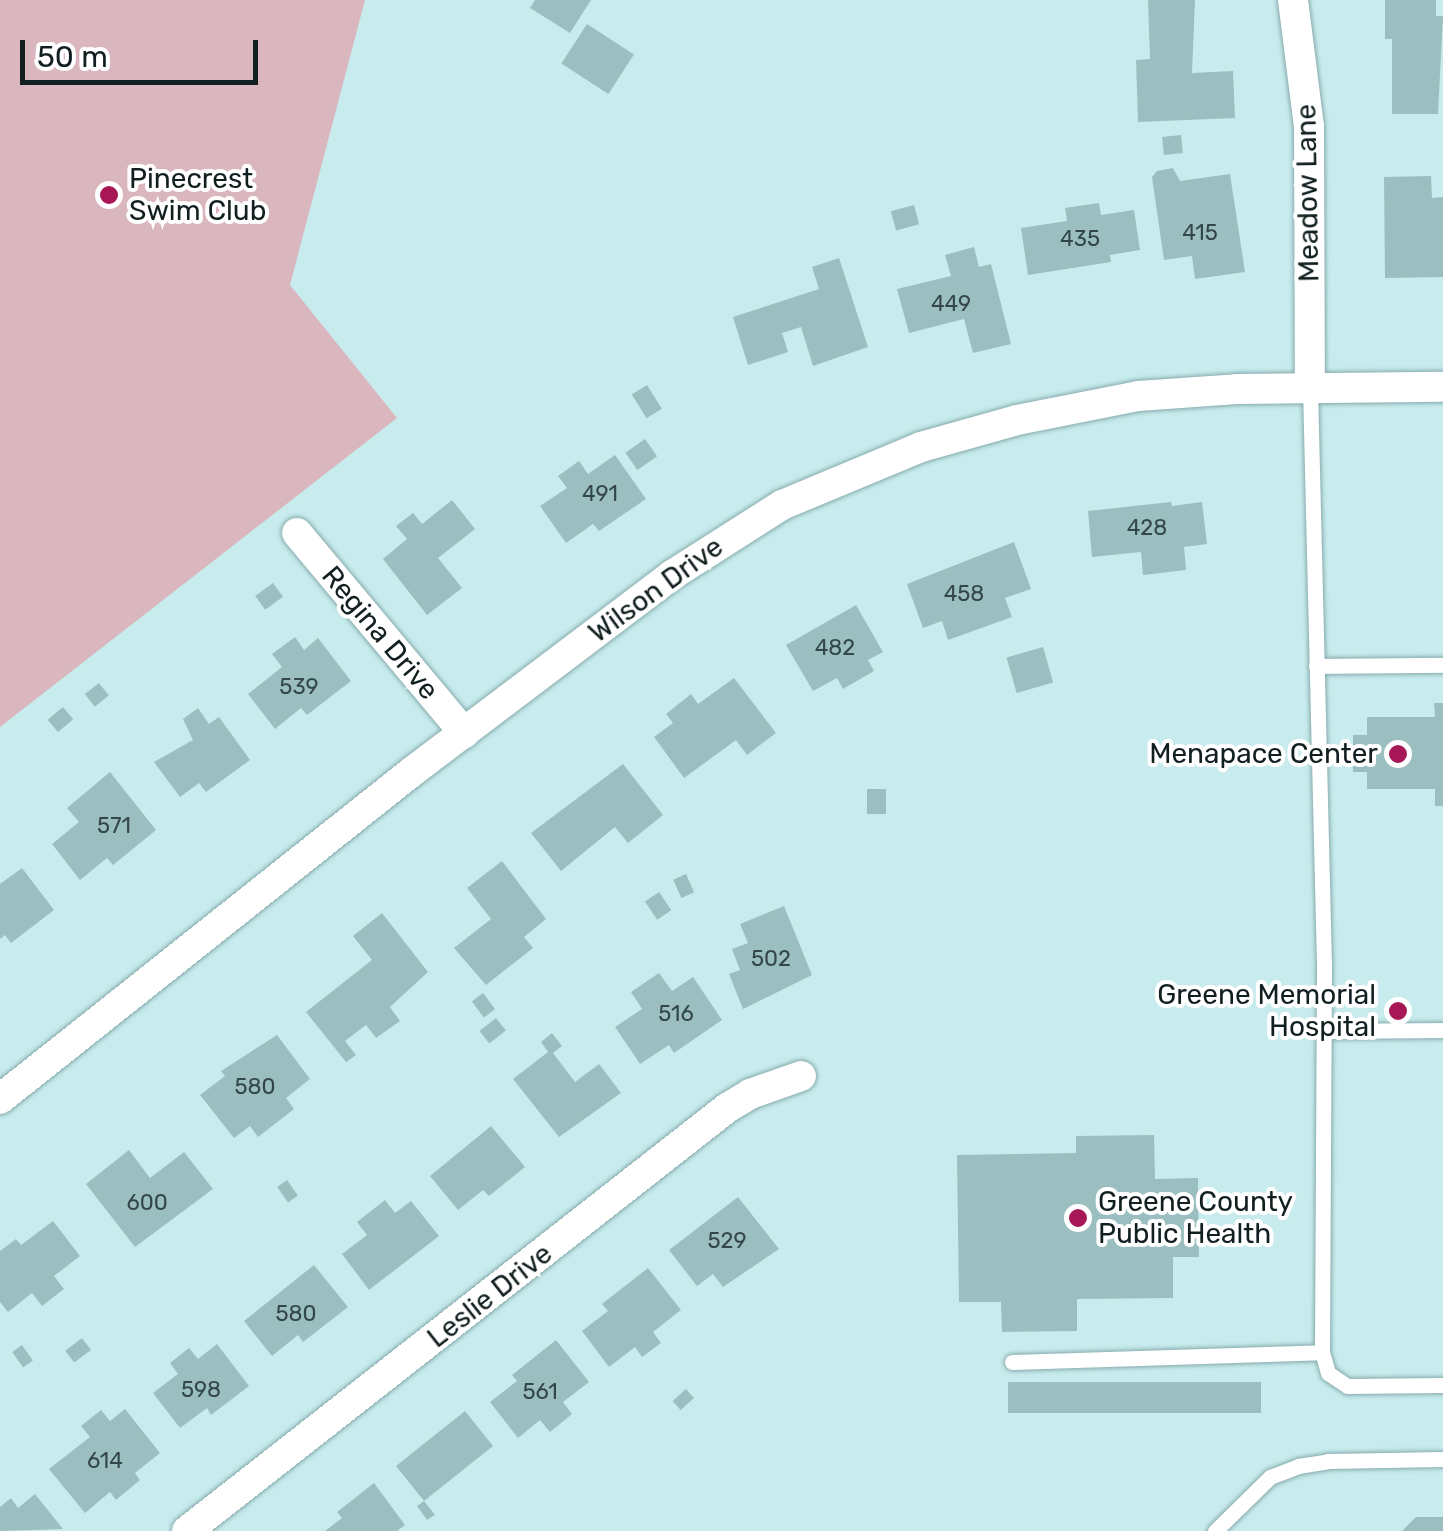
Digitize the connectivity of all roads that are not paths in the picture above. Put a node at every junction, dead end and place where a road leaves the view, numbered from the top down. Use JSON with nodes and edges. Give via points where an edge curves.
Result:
{"nodes":[{"id":1,"x":1294,"y":0,"type":"edge"},
{"id":2,"x":1443,"y":387,"type":"edge"},
{"id":3,"x":1310,"y":388,"type":"junction"},
{"id":4,"x":297,"y":533,"type":"dead end"},
{"id":5,"x":1443,"y":665,"type":"edge"},
{"id":6,"x":1316,"y":666,"type":"junction"},
{"id":7,"x":464,"y":733,"type":"junction"},
{"id":8,"x":1443,"y":1030,"type":"edge"},
{"id":9,"x":1324,"y":1031,"type":"junction"},
{"id":10,"x":801,"y":1076,"type":"dead end"},
{"id":11,"x":0,"y":1099,"type":"edge"},
{"id":12,"x":1322,"y":1352,"type":"junction"},
{"id":13,"x":1012,"y":1362,"type":"dead end"},
{"id":14,"x":1443,"y":1386,"type":"edge"},
{"id":15,"x":1443,"y":1460,"type":"edge"},
{"id":16,"x":199,"y":1528,"type":"edge"},
{"id":17,"x":1215,"y":1531,"type":"edge"}],
"edges":[{"from":1,"to":3,"type":"street","name":"Meadow Lane","via":[[1309,126]]},
{"from":2,"to":3,"type":"street","name":"Wilson Drive"},
{"from":3,"to":6,"type":"lane"},
{"from":3,"to":7,"type":"street","name":"Wilson Drive","via":[[1138,396],[1016,420],[874,464],[782,505],[686,566]]},
{"from":4,"to":7,"type":"street","name":"Regina Drive"},
{"from":5,"to":6,"type":"lane"},
{"from":6,"to":9,"type":"lane"},
{"from":7,"to":11,"type":"street","name":"Wilson Drive"},
{"from":8,"to":9,"type":"lane"},
{"from":9,"to":12,"type":"lane"},
{"from":10,"to":16,"type":"street","name":"Leslie Drive","via":[[727,1108]]},
{"from":12,"to":13,"type":"lane"},
{"from":12,"to":14,"type":"lane","via":[[1328,1373],[1347,1386]]},
{"from":15,"to":17,"type":"lane","via":[[1298,1466],[1270,1477]]}]}
